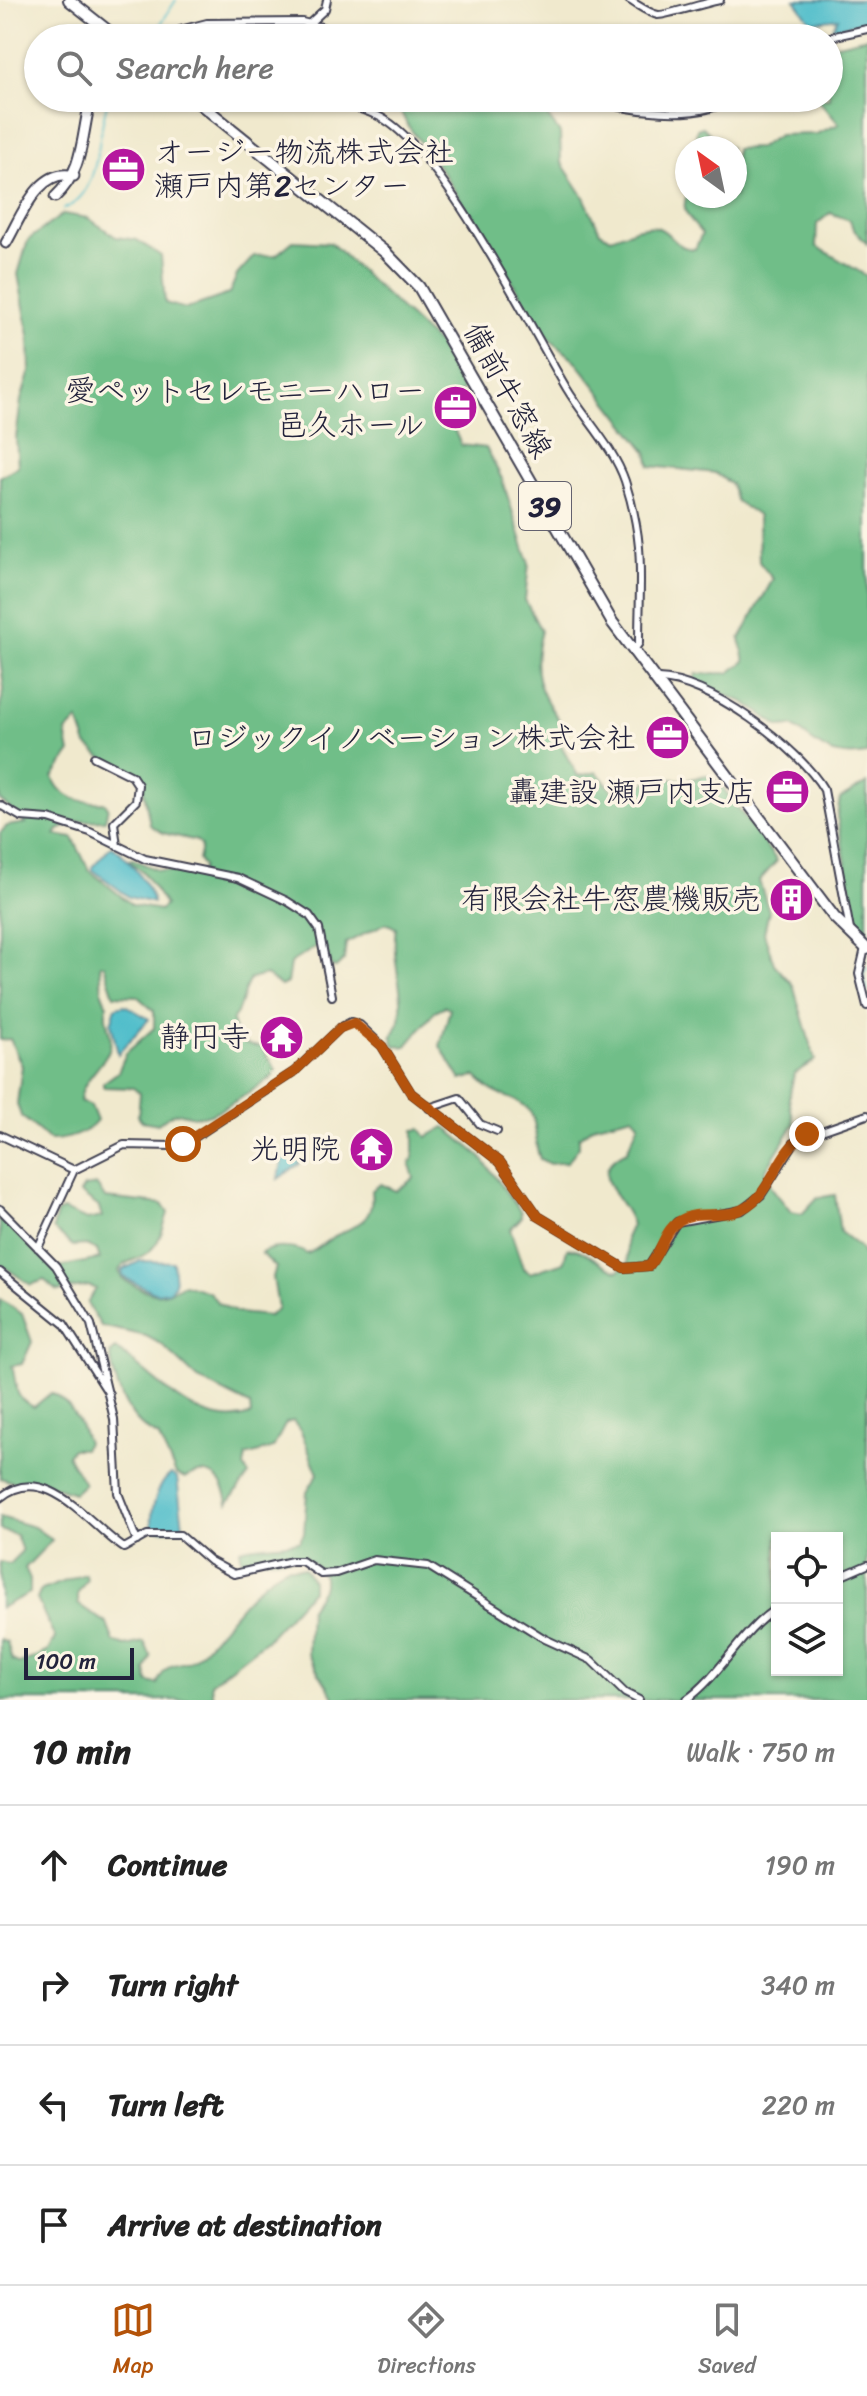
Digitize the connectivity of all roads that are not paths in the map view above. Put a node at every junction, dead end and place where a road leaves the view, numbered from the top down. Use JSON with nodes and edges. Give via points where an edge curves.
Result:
{"nodes":[{"id":1,"x":69,"y":0,"type":"edge"},
{"id":2,"x":327,"y":0,"type":"edge"},
{"id":3,"x":629,"y":0,"type":"edge"},
{"id":4,"x":720,"y":0,"type":"edge"},
{"id":5,"x":311,"y":22,"type":"junction"},
{"id":6,"x":99,"y":24,"type":"edge"},
{"id":7,"x":203,"y":24,"type":"edge"},
{"id":8,"x":316,"y":24,"type":"edge"},
{"id":9,"x":867,"y":29,"type":"edge"},
{"id":10,"x":843,"y":34,"type":"edge"},
{"id":11,"x":89,"y":112,"type":"edge"},
{"id":12,"x":211,"y":112,"type":"edge"},
{"id":13,"x":366,"y":112,"type":"edge"},
{"id":14,"x":74,"y":176,"type":"junction"},
{"id":15,"x":55,"y":197,"type":"dead end"},
{"id":16,"x":6,"y":243,"type":"dead end"},
{"id":17,"x":634,"y":651,"type":"junction"},
{"id":18,"x":656,"y":679,"type":"junction"},
{"id":19,"x":94,"y":757,"type":"dead end"},
{"id":20,"x":0,"y":805,"type":"edge"},
{"id":21,"x":117,"y":846,"type":"junction"},
{"id":22,"x":852,"y":938,"type":"junction"},
{"id":23,"x":866,"y":949,"type":"edge"},
{"id":24,"x":332,"y":996,"type":"dead end"},
{"id":25,"x":867,"y":1006,"type":"edge"},
{"id":26,"x":429,"y":1108,"type":"junction"},
{"id":27,"x":867,"y":1115,"type":"edge"},
{"id":28,"x":497,"y":1131,"type":"dead end"},
{"id":29,"x":0,"y":1135,"type":"edge"},
{"id":30,"x":74,"y":1170,"type":"junction"},
{"id":31,"x":0,"y":1209,"type":"edge"},
{"id":32,"x":38,"y":1248,"type":"junction"},
{"id":33,"x":0,"y":1272,"type":"edge"},
{"id":34,"x":109,"y":1394,"type":"junction"},
{"id":35,"x":0,"y":1498,"type":"edge"},
{"id":36,"x":137,"y":1541,"type":"junction"},
{"id":37,"x":867,"y":1565,"type":"edge"},
{"id":38,"x":843,"y":1575,"type":"edge"},
{"id":39,"x":771,"y":1612,"type":"edge"},
{"id":40,"x":639,"y":1700,"type":"edge"},
{"id":41,"x":686,"y":1700,"type":"edge"}],
"edges":[{"from":1,"to":6,"type":"main road"},
{"from":2,"to":5,"type":"street"},
{"from":3,"to":4,"type":"street","via":[[666,15]]},
{"from":5,"to":7,"type":"street"},
{"from":5,"to":8,"type":"street"},
{"from":9,"to":10,"type":"street"},
{"from":11,"to":14,"type":"street"},
{"from":12,"to":17,"type":"main road","name":"備前牛窓線","number":"39","via":[[386,253],[419,287],[593,591]]},
{"from":13,"to":17,"type":"street","via":[[400,131],[426,161],[624,477],[643,564],[639,643]]},
{"from":14,"to":15,"type":"street"},
{"from":14,"to":16,"type":"street","via":[[55,177],[38,188]]},
{"from":17,"to":18,"type":"main road","name":"備前牛窓線","number":"39"},
{"from":18,"to":22,"type":"main road","name":"備前牛窓線","number":"39"},
{"from":18,"to":22,"type":"street","via":[[679,683],[745,712],[816,776],[824,790]]},
{"from":19,"to":21,"type":"street","via":[[132,776],[138,785],[136,801],[114,823]]},
{"from":20,"to":21,"type":"street","via":[[21,817],[70,825]]},
{"from":21,"to":24,"type":"street","via":[[145,859],[238,878],[309,915],[323,941]]},
{"from":22,"to":23,"type":"main road","name":"備前牛窓線","number":"39"},
{"from":23,"to":25,"type":"street","via":[[859,974]]},
{"from":26,"to":27,"type":"street","via":[[500,1162],[547,1224],[632,1270],[649,1266],[677,1222],[728,1215],[751,1203],[796,1140]]},
{"from":26,"to":28,"type":"street","via":[[456,1097],[480,1124]]},
{"from":26,"to":30,"type":"street","via":[[402,1083],[377,1040],[351,1022],[294,1072],[192,1139],[173,1146],[124,1145]]},
{"from":29,"to":30,"type":"street"},
{"from":30,"to":32,"type":"street"},
{"from":31,"to":32,"type":"street"},
{"from":32,"to":34,"type":"street","via":[[61,1272],[91,1324]]},
{"from":33,"to":34,"type":"street","via":[[64,1324]]},
{"from":34,"to":36,"type":"street","via":[[118,1493]]},
{"from":35,"to":36,"type":"street","via":[[22,1488],[55,1493],[72,1501],[124,1548]]},
{"from":36,"to":40,"type":"street","via":[[155,1533],[180,1535],[234,1574],[292,1561],[302,1561],[321,1574],[374,1560],[428,1566],[545,1639],[591,1660]]},
{"from":37,"to":38,"type":"street"},
{"from":39,"to":41,"type":"street"}]}
